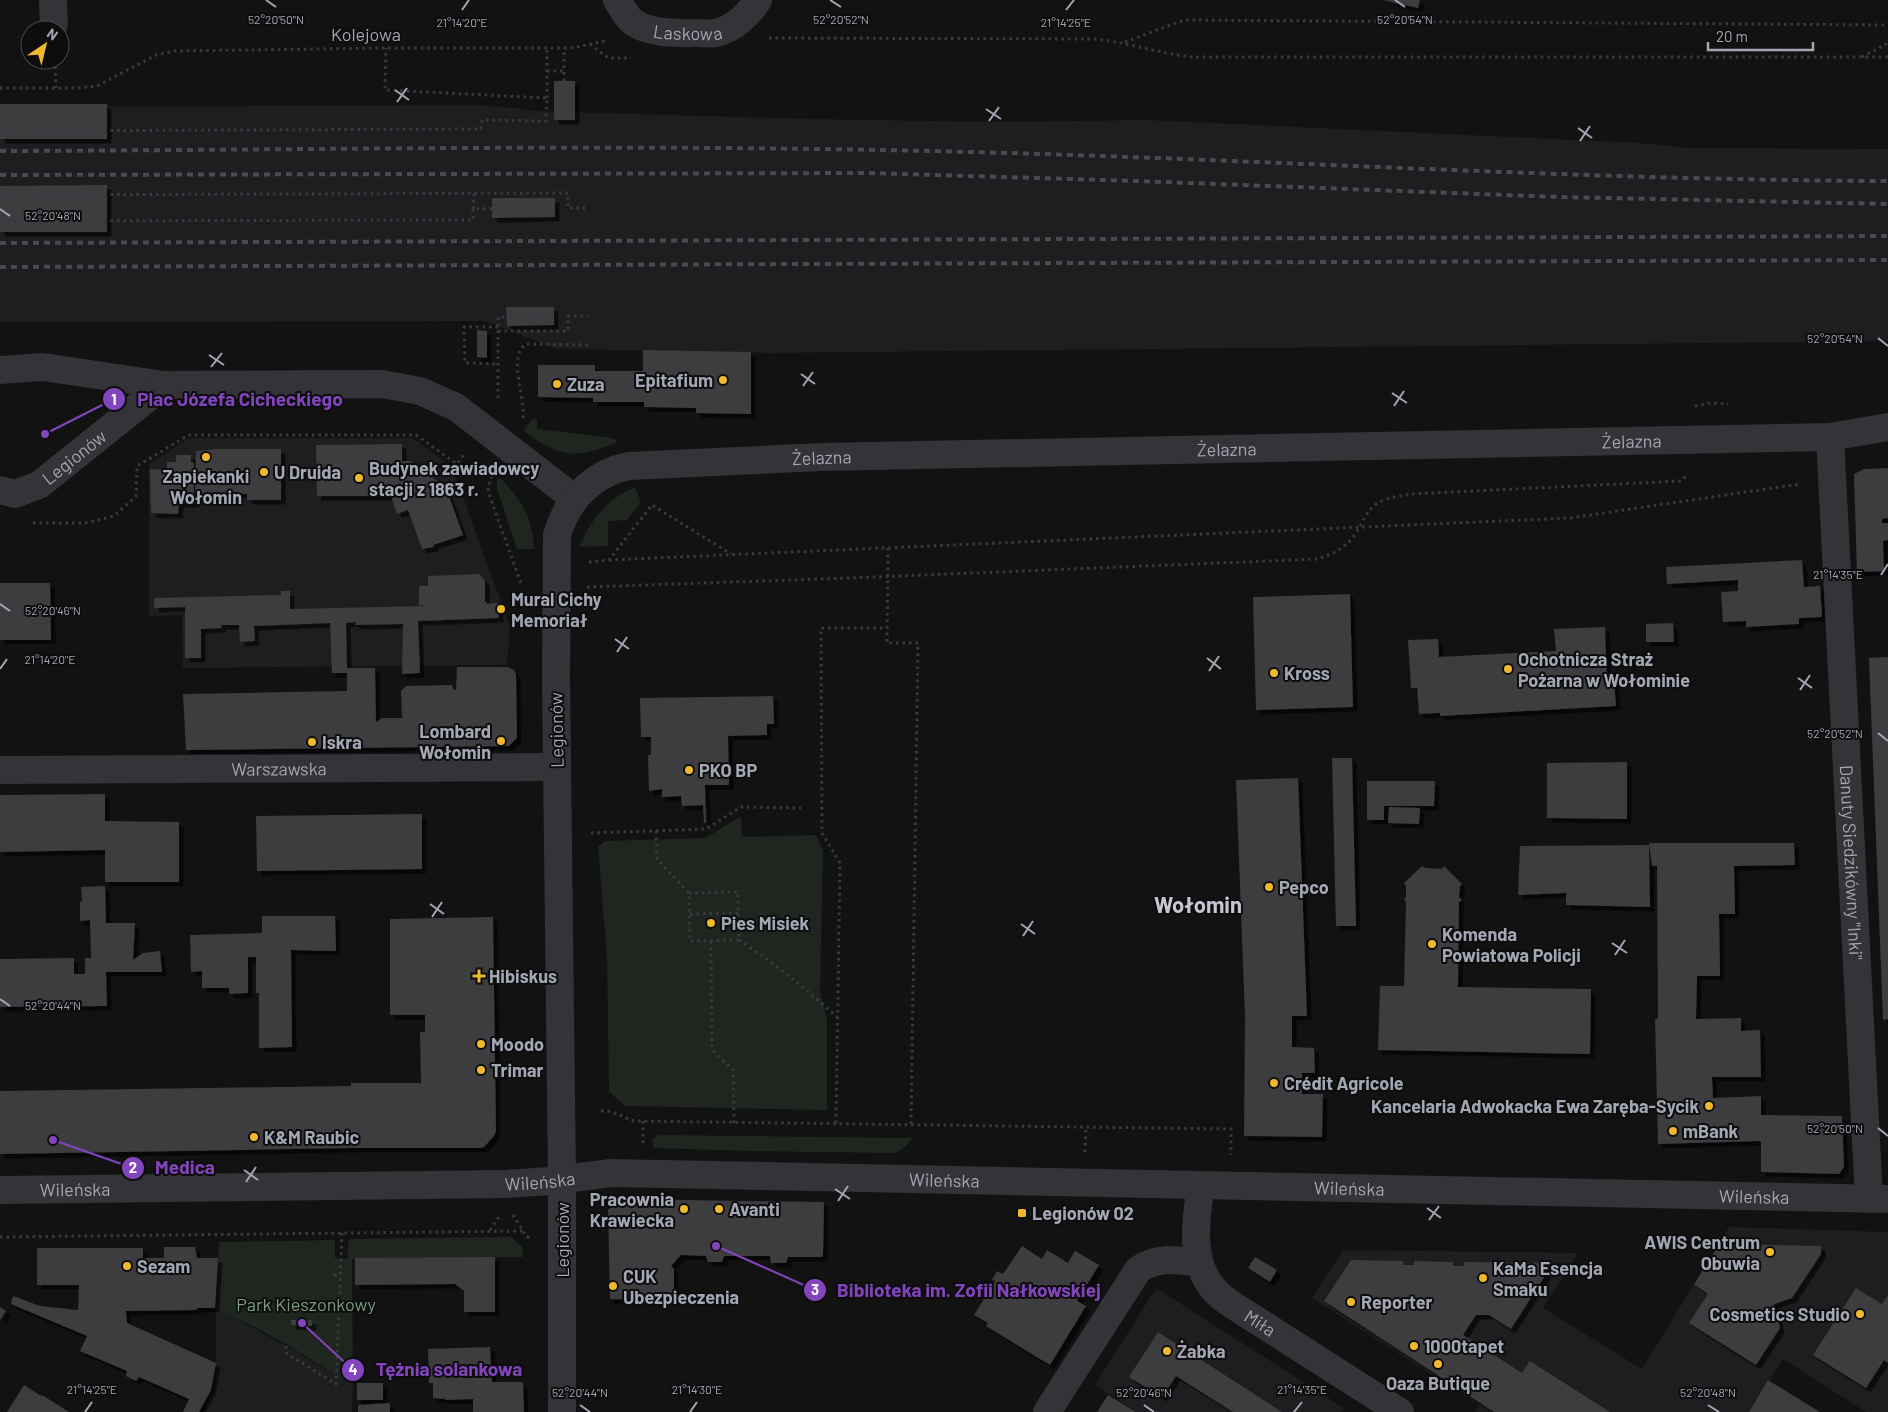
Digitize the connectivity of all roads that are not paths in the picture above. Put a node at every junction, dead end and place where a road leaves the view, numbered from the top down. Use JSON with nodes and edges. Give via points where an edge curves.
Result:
{"nodes":[{"id":1,"x":617,"y":0,"type":"edge"},
{"id":2,"x":758,"y":0,"type":"edge"},
{"id":3,"x":0,"y":370,"type":"edge"},
{"id":4,"x":164,"y":384,"type":"junction"},
{"id":5,"x":1888,"y":427,"type":"edge"},
{"id":6,"x":1830,"y":437,"type":"junction"},
{"id":7,"x":0,"y":490,"type":"edge"},
{"id":8,"x":575,"y":499,"type":"junction"},
{"id":9,"x":557,"y":767,"type":"junction"},
{"id":10,"x":0,"y":770,"type":"edge"},
{"id":11,"x":562,"y":1179,"type":"junction"},
{"id":12,"x":1201,"y":1186,"type":"junction"},
{"id":13,"x":0,"y":1190,"type":"edge"},
{"id":14,"x":1878,"y":1199,"type":"edge"},
{"id":15,"x":1199,"y":1263,"type":"junction"},
{"id":16,"x":562,"y":1412,"type":"edge"},
{"id":17,"x":1047,"y":1412,"type":"edge"},
{"id":18,"x":1400,"y":1412,"type":"edge"}],
"edges":[{"from":1,"to":2,"type":"street","name":"Laskowa","via":[[634,23],[651,30],[706,33],[716,33],[736,24]]},
{"from":3,"to":4,"type":"street","via":[[43,367]]},
{"from":4,"to":7,"type":"street","name":"Legionów","via":[[39,484],[15,494]]},
{"from":4,"to":8,"type":"street","via":[[382,384],[420,391],[456,407]]},
{"from":5,"to":6,"type":"street","name":"Żelazna"},
{"from":6,"to":8,"type":"street","name":"Żelazna","via":[[1204,448],[695,462],[615,469],[601,475]]},
{"from":6,"to":14,"type":"street","name":"Danuty Siedzikówny \"Inki\""},
{"from":8,"to":9,"type":"street","name":"Legionów","via":[[560,523],[557,535]]},
{"from":9,"to":10,"type":"street","name":"Warszawska"},
{"from":9,"to":11,"type":"street","name":"Legionów"},
{"from":11,"to":12,"type":"street","name":"Wileńska","via":[[611,1173]]},
{"from":11,"to":13,"type":"street","name":"Wileńska","via":[[506,1184]]},
{"from":11,"to":16,"type":"street","name":"Legionów"},
{"from":12,"to":14,"type":"street","name":"Wileńska"},
{"from":12,"to":15,"type":"street","name":"Miła","via":[[1196,1230]]},
{"from":15,"to":17,"type":"street","via":[[1161,1259],[1138,1270]]},
{"from":15,"to":18,"type":"street","name":"Miła","via":[[1208,1282],[1227,1301]]}]}
